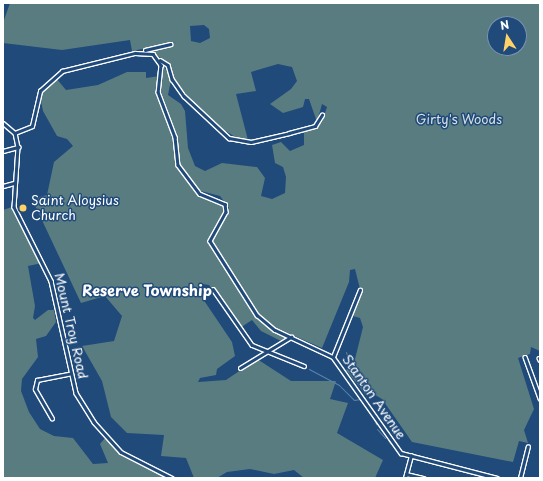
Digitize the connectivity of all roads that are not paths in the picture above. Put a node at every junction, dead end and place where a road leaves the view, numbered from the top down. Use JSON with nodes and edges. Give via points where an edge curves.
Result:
{"nodes":[{"id":1,"x":170,"y":44,"type":"dead end"},
{"id":2,"x":142,"y":51,"type":"junction"},
{"id":3,"x":159,"y":59,"type":"junction"},
{"id":4,"x":322,"y":115,"type":"dead end"},
{"id":5,"x":3,"y":122,"type":"edge"},
{"id":6,"x":15,"y":133,"type":"junction"},
{"id":7,"x":18,"y":147,"type":"junction"},
{"id":8,"x":3,"y":151,"type":"edge"},
{"id":9,"x":14,"y":183,"type":"junction"},
{"id":10,"x":3,"y":186,"type":"edge"},
{"id":11,"x":213,"y":289,"type":"dead end"},
{"id":12,"x":360,"y":290,"type":"dead end"},
{"id":13,"x":291,"y":337,"type":"junction"},
{"id":14,"x":266,"y":349,"type":"junction"},
{"id":15,"x":333,"y":357,"type":"junction"},
{"id":16,"x":525,"y":357,"type":"dead end"},
{"id":17,"x":304,"y":366,"type":"dead end"},
{"id":18,"x":240,"y":368,"type":"dead end"},
{"id":19,"x":69,"y":374,"type":"junction"},
{"id":20,"x":540,"y":398,"type":"edge"},
{"id":21,"x":52,"y":419,"type":"dead end"},
{"id":22,"x":528,"y":447,"type":"dead end"},
{"id":23,"x":411,"y":456,"type":"junction"},
{"id":24,"x":406,"y":474,"type":"junction"},
{"id":25,"x":172,"y":478,"type":"edge"},
{"id":26,"x":405,"y":478,"type":"edge"},
{"id":27,"x":424,"y":478,"type":"edge"},
{"id":28,"x":497,"y":478,"type":"edge"},
{"id":29,"x":520,"y":478,"type":"edge"}],
"edges":[{"from":1,"to":2,"type":"street"},
{"from":2,"to":3,"type":"street"},
{"from":2,"to":6,"type":"street","via":[[62,72],[40,91],[32,126]]},
{"from":3,"to":4,"type":"street","via":[[168,65],[172,79],[184,96],[229,138],[251,142],[289,133],[315,126]]},
{"from":3,"to":13,"type":"street","name":"Stanton Avenue","via":[[158,92],[174,132],[178,164],[200,194],[222,200],[226,206],[210,240],[257,315],[275,330]]},
{"from":5,"to":6,"type":"street"},
{"from":6,"to":7,"type":"street","name":"Mount Troy Road"},
{"from":7,"to":8,"type":"street"},
{"from":7,"to":9,"type":"street","name":"Mount Troy Road"},
{"from":9,"to":10,"type":"street"},
{"from":9,"to":19,"type":"street","name":"Mount Troy Road","via":[[14,207],[44,261],[54,290]]},
{"from":11,"to":14,"type":"street","via":[[252,345]]},
{"from":12,"to":15,"type":"street"},
{"from":13,"to":14,"type":"street"},
{"from":13,"to":15,"type":"street","name":"Stanton Avenue"},
{"from":14,"to":17,"type":"street"},
{"from":14,"to":18,"type":"street"},
{"from":15,"to":23,"type":"street","name":"Stanton Avenue","via":[[400,451]]},
{"from":16,"to":20,"type":"street"},
{"from":19,"to":21,"type":"street","via":[[37,380],[35,389]]},
{"from":19,"to":25,"type":"street","name":"Mount Troy Road","via":[[86,412],[121,452]]},
{"from":22,"to":29,"type":"street"},
{"from":23,"to":24,"type":"street"},
{"from":23,"to":28,"type":"street","name":"Stanton Avenue"},
{"from":24,"to":26,"type":"street"},
{"from":24,"to":27,"type":"street"}]}
